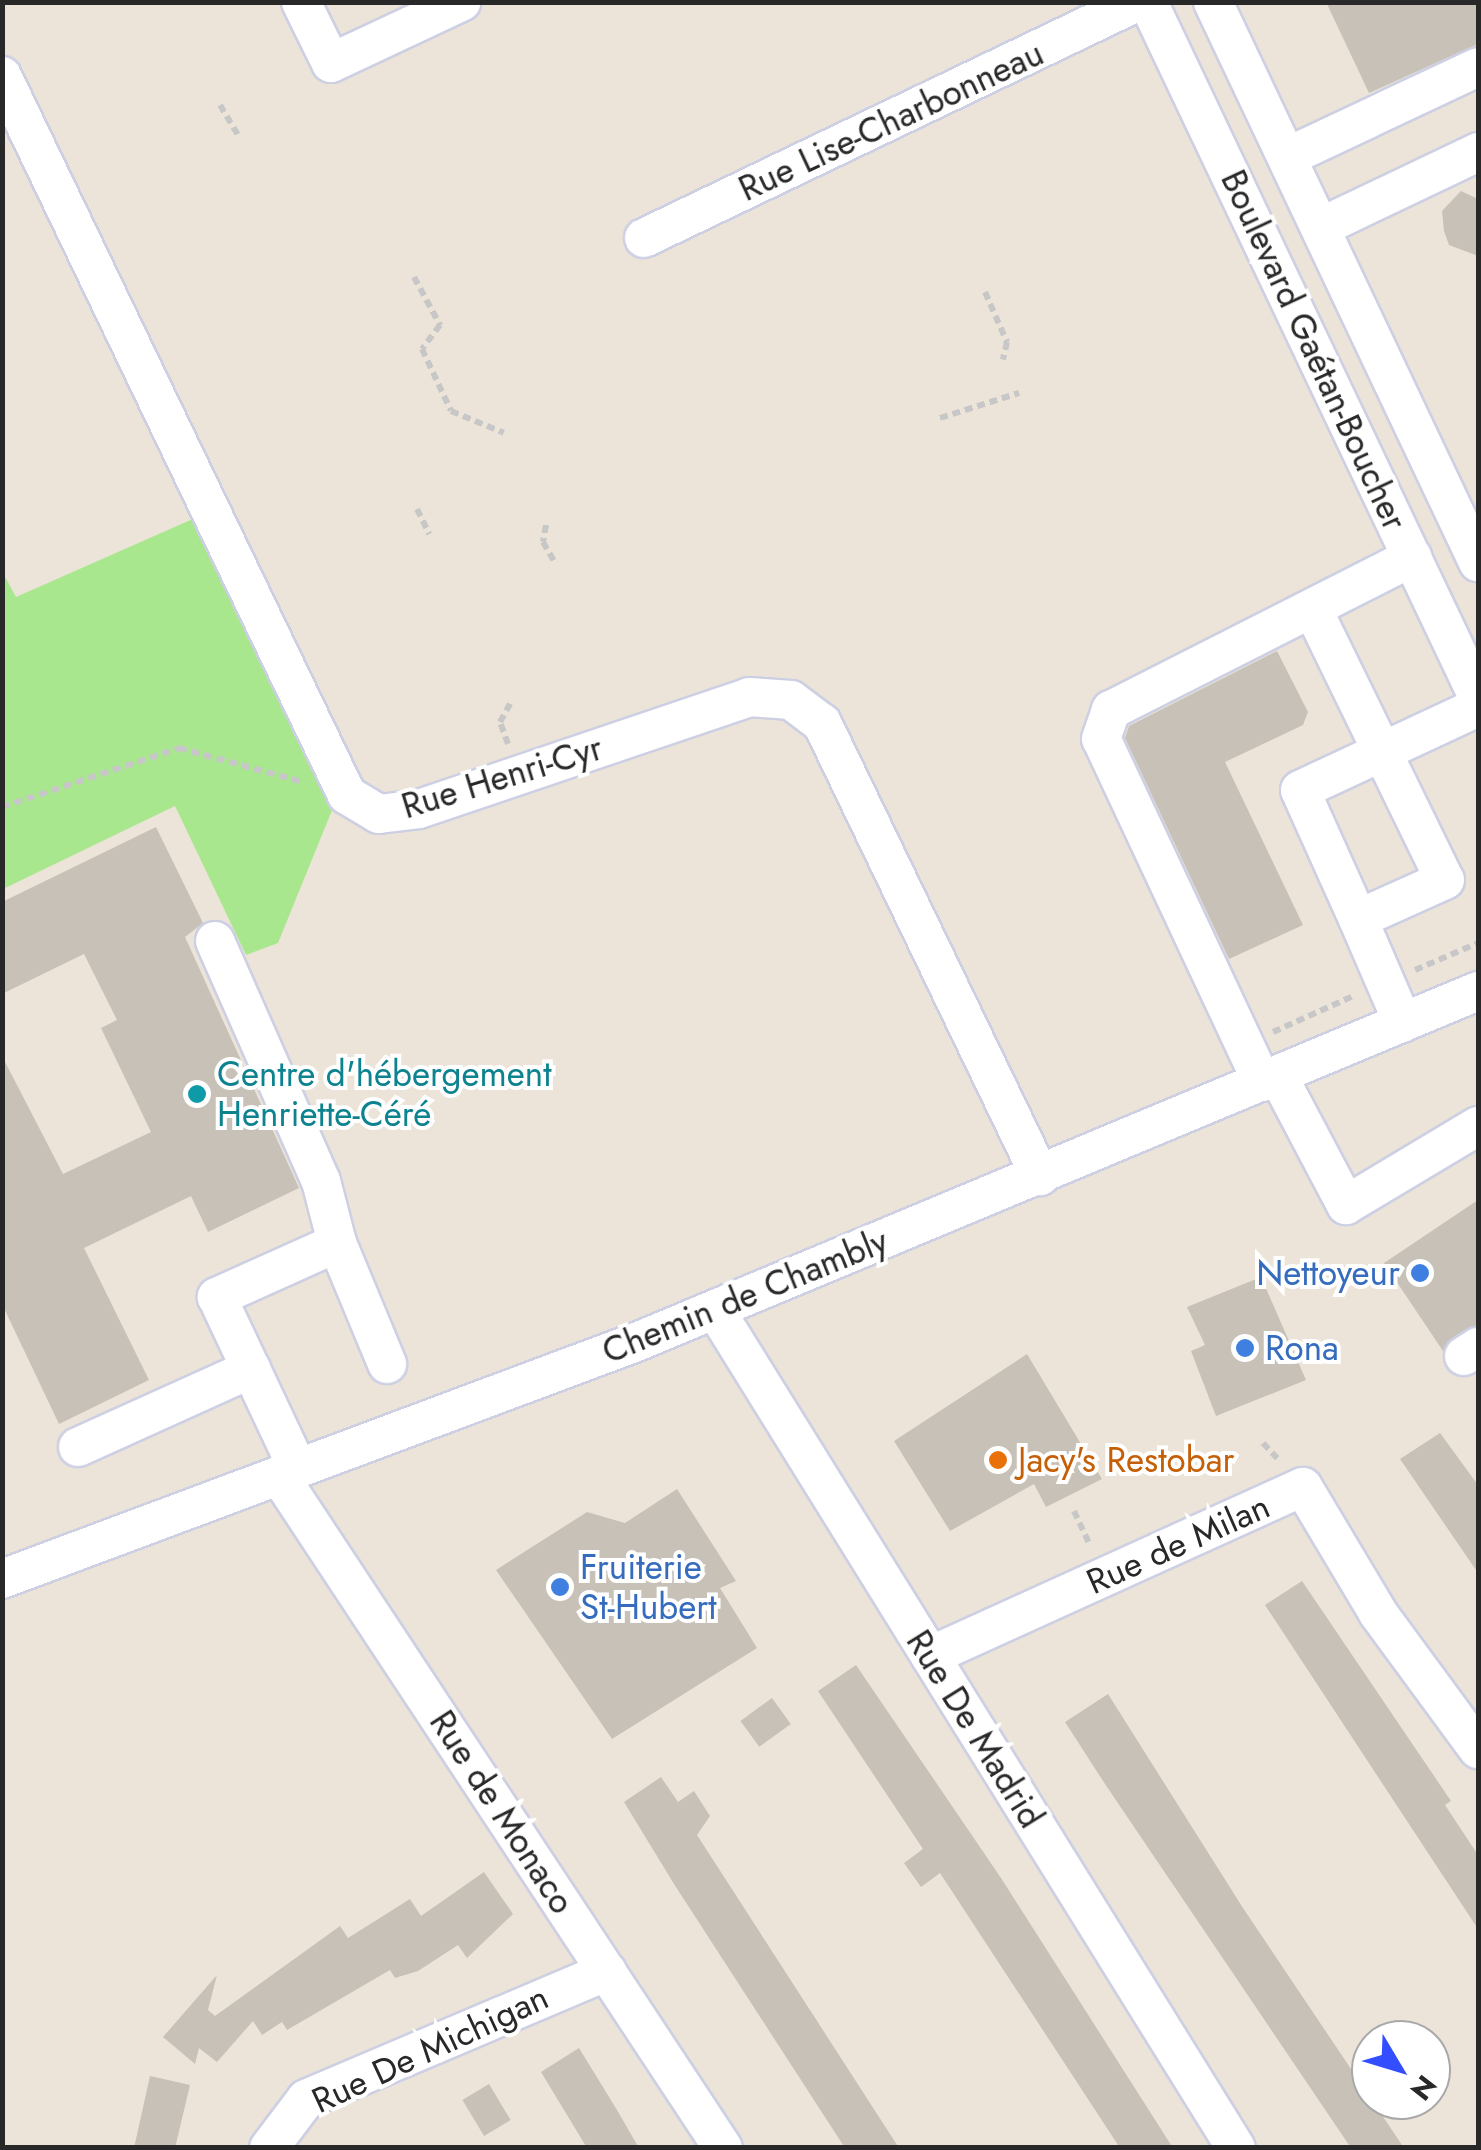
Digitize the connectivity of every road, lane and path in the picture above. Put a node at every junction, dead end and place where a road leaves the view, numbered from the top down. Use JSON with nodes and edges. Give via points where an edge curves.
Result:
{"nodes":[{"id":1,"x":301,"y":2,"type":"edge"},
{"id":2,"x":461,"y":2,"type":"edge"},
{"id":3,"x":1137,"y":2,"type":"edge"},
{"id":4,"x":1148,"y":2,"type":"edge"},
{"id":5,"x":1214,"y":2,"type":"edge"},
{"id":6,"x":1478,"y":67,"type":"edge"},
{"id":7,"x":2,"y":76,"type":"edge"},
{"id":8,"x":220,"y":106,"type":"dead end"},
{"id":9,"x":238,"y":137,"type":"dead end"},
{"id":10,"x":1478,"y":152,"type":"edge"},
{"id":11,"x":1287,"y":157,"type":"junction"},
{"id":12,"x":1320,"y":227,"type":"junction"},
{"id":13,"x":644,"y":238,"type":"dead end"},
{"id":14,"x":414,"y":277,"type":"dead end"},
{"id":15,"x":985,"y":292,"type":"dead end"},
{"id":16,"x":1003,"y":360,"type":"dead end"},
{"id":17,"x":1019,"y":393,"type":"dead end"},
{"id":18,"x":940,"y":418,"type":"dead end"},
{"id":19,"x":504,"y":433,"type":"dead end"},
{"id":20,"x":417,"y":509,"type":"dead end"},
{"id":21,"x":546,"y":525,"type":"dead end"},
{"id":22,"x":429,"y":534,"type":"dead end"},
{"id":23,"x":1412,"y":556,"type":"junction"},
{"id":24,"x":1478,"y":562,"type":"edge"},
{"id":25,"x":555,"y":563,"type":"dead end"},
{"id":26,"x":1314,"y":612,"type":"junction"},
{"id":27,"x":1478,"y":697,"type":"edge"},
{"id":28,"x":1478,"y":706,"type":"edge"},
{"id":29,"x":1384,"y":750,"type":"junction"},
{"id":30,"x":347,"y":794,"type":"junction"},
{"id":31,"x":2,"y":807,"type":"edge"},
{"id":32,"x":1358,"y":918,"type":"junction"},
{"id":33,"x":215,"y":940,"type":"dead end"},
{"id":34,"x":1478,"y":943,"type":"edge"},
{"id":35,"x":1404,"y":975,"type":"dead end"},
{"id":36,"x":1369,"y":989,"type":"dead end"},
{"id":37,"x":1478,"y":991,"type":"edge"},
{"id":38,"x":1403,"y":1023,"type":"junction"},
{"id":39,"x":1256,"y":1040,"type":"dead end"},
{"id":40,"x":1270,"y":1079,"type":"junction"},
{"id":41,"x":1478,"y":1126,"type":"edge"},
{"id":42,"x":1040,"y":1176,"type":"junction"},
{"id":43,"x":337,"y":1244,"type":"junction"},
{"id":44,"x":716,"y":1310,"type":"junction"},
{"id":45,"x":388,"y":1364,"type":"dead end"},
{"id":46,"x":251,"y":1370,"type":"junction"},
{"id":47,"x":78,"y":1446,"type":"dead end"},
{"id":48,"x":289,"y":1473,"type":"junction"},
{"id":49,"x":2,"y":1579,"type":"edge"},
{"id":50,"x":930,"y":1656,"type":"junction"},
{"id":51,"x":1478,"y":1749,"type":"edge"},
{"id":52,"x":607,"y":1971,"type":"junction"},
{"id":53,"x":270,"y":2148,"type":"edge"},
{"id":54,"x":723,"y":2148,"type":"edge"},
{"id":55,"x":1236,"y":2148,"type":"edge"}],
"edges":[{"from":1,"to":2,"type":"street","via":[[331,64]]},
{"from":3,"to":13,"type":"street","name":"Rue Lise-Charbonneau"},
{"from":4,"to":23,"type":"street","name":"Boulevard Gaétan-Boucher"},
{"from":5,"to":11,"type":"street","name":"Boulevard Gaétan-Boucher"},
{"from":6,"to":11,"type":"street"},
{"from":7,"to":30,"type":"street","name":"Rue Henri-Cyr"},
{"from":8,"to":9,"type":"path"},
{"from":10,"to":12,"type":"street"},
{"from":11,"to":12,"type":"street","name":"Boulevard Gaétan-Boucher"},
{"from":12,"to":24,"type":"street","name":"Boulevard Gaétan-Boucher"},
{"from":14,"to":19,"type":"path","via":[[440,325],[422,349],[452,412]]},
{"from":15,"to":16,"type":"path","via":[[1007,342]]},
{"from":17,"to":18,"type":"path"},
{"from":20,"to":22,"type":"path"},
{"from":21,"to":25,"type":"path","via":[[543,542]]},
{"from":23,"to":26,"type":"street"},
{"from":23,"to":27,"type":"street","name":"Boulevard Gaétan-Boucher"},
{"from":26,"to":29,"type":"street"},
{"from":26,"to":40,"type":"street","via":[[1111,710],[1101,739]]},
{"from":28,"to":29,"type":"street"},
{"from":29,"to":32,"type":"street","via":[[1300,790]]},
{"from":29,"to":32,"type":"street","via":[[1445,880]]},
{"from":30,"to":31,"type":"path","via":[[179,748]]},
{"from":30,"to":42,"type":"street","name":"Rue Henri-Cyr","via":[[379,814],[419,810],[750,698],[791,700],[822,723]]},
{"from":32,"to":38,"type":"street"},
{"from":33,"to":43,"type":"street","via":[[321,1180]]},
{"from":34,"to":35,"type":"path"},
{"from":36,"to":39,"type":"path"},
{"from":37,"to":38,"type":"street","name":"Chemin de Chambly"},
{"from":38,"to":40,"type":"street","name":"Chemin de Chambly"},
{"from":40,"to":41,"type":"street","via":[[1346,1205]]},
{"from":40,"to":42,"type":"street","name":"Chemin de Chambly"},
{"from":42,"to":44,"type":"street","name":"Chemin de Chambly"},
{"from":43,"to":45,"type":"street"},
{"from":43,"to":46,"type":"street","name":"Rue de Monaco","via":[[217,1297]]},
{"from":44,"to":48,"type":"street","name":"Chemin de Chambly"},
{"from":44,"to":50,"type":"street","name":"Rue De Madrid"},
{"from":46,"to":47,"type":"street"},
{"from":46,"to":48,"type":"street","name":"Rue de Monaco"},
{"from":48,"to":49,"type":"street","name":"Chemin de Chambly"},
{"from":48,"to":52,"type":"street","name":"Rue de Monaco"},
{"from":50,"to":51,"type":"street","name":"Rue de Milan","via":[[1303,1487],[1378,1614]]},
{"from":50,"to":55,"type":"street","name":"Rue De Madrid"},
{"from":52,"to":53,"type":"street","name":"Rue De Michigan","via":[[306,2099]]},
{"from":52,"to":54,"type":"street","name":"Rue de Monaco"}]}
